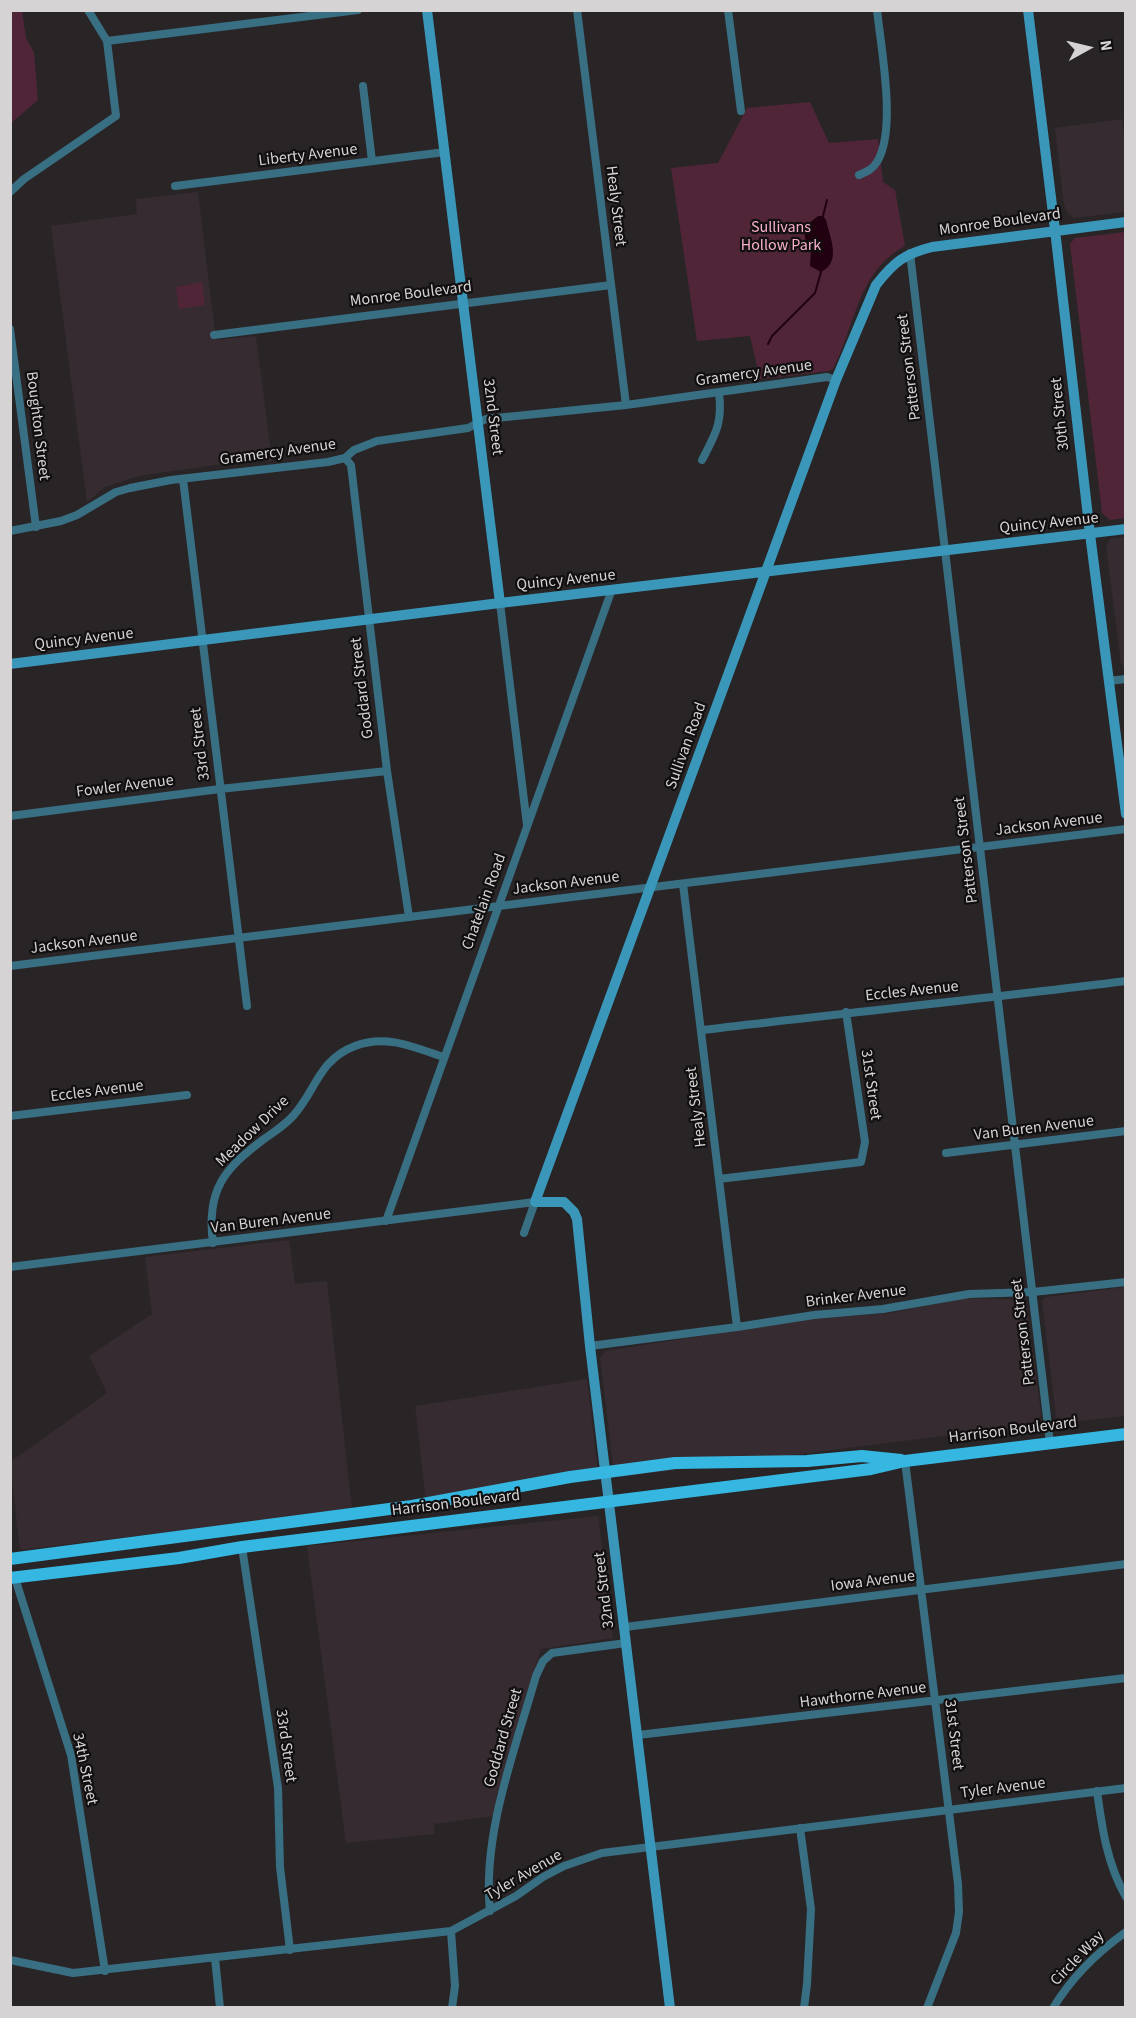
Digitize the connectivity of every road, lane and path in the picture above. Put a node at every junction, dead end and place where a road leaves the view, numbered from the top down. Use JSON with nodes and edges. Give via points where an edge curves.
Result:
{"nodes":[{"id":1,"x":88,"y":10,"type":"edge"},
{"id":2,"x":358,"y":10,"type":"edge"},
{"id":3,"x":427,"y":10,"type":"edge"},
{"id":4,"x":577,"y":10,"type":"edge"},
{"id":5,"x":728,"y":10,"type":"edge"},
{"id":6,"x":877,"y":10,"type":"edge"},
{"id":7,"x":1028,"y":10,"type":"edge"},
{"id":8,"x":107,"y":41,"type":"junction"},
{"id":9,"x":363,"y":86,"type":"dead end"},
{"id":10,"x":741,"y":111,"type":"dead end"},
{"id":11,"x":445,"y":152,"type":"junction"},
{"id":12,"x":372,"y":161,"type":"junction"},
{"id":13,"x":858,"y":175,"type":"dead end"},
{"id":14,"x":175,"y":186,"type":"dead end"},
{"id":15,"x":10,"y":192,"type":"edge"},
{"id":16,"x":1125,"y":222,"type":"edge"},
{"id":17,"x":1055,"y":231,"type":"junction"},
{"id":18,"x":910,"y":253,"type":"junction"},
{"id":19,"x":885,"y":273,"type":"joint"},
{"id":20,"x":611,"y":285,"type":"junction"},
{"id":21,"x":463,"y":304,"type":"junction"},
{"id":22,"x":10,"y":330,"type":"edge"},
{"id":23,"x":214,"y":334,"type":"dead end"},
{"id":24,"x":836,"y":380,"type":"junction"},
{"id":25,"x":719,"y":393,"type":"junction"},
{"id":26,"x":626,"y":405,"type":"junction"},
{"id":27,"x":478,"y":423,"type":"junction"},
{"id":28,"x":345,"y":458,"type":"junction"},
{"id":29,"x":702,"y":460,"type":"dead end"},
{"id":30,"x":183,"y":479,"type":"junction"},
{"id":31,"x":36,"y":527,"type":"junction"},
{"id":32,"x":1125,"y":529,"type":"edge"},
{"id":33,"x":10,"y":531,"type":"edge"},
{"id":34,"x":1090,"y":534,"type":"junction"},
{"id":35,"x":945,"y":550,"type":"junction"},
{"id":36,"x":766,"y":571,"type":"junction"},
{"id":37,"x":611,"y":592,"type":"junction"},
{"id":38,"x":500,"y":603,"type":"junction"},
{"id":39,"x":369,"y":620,"type":"junction"},
{"id":40,"x":202,"y":641,"type":"junction"},
{"id":41,"x":10,"y":664,"type":"edge"},
{"id":42,"x":1125,"y":679,"type":"edge"},
{"id":43,"x":1108,"y":681,"type":"junction"},
{"id":44,"x":387,"y":771,"type":"junction"},
{"id":45,"x":220,"y":789,"type":"junction"},
{"id":46,"x":1125,"y":814,"type":"edge"},
{"id":47,"x":10,"y":816,"type":"edge"},
{"id":48,"x":528,"y":827,"type":"junction"},
{"id":49,"x":1125,"y":829,"type":"edge"},
{"id":50,"x":980,"y":847,"type":"junction"},
{"id":51,"x":683,"y":884,"type":"junction"},
{"id":52,"x":651,"y":887,"type":"junction"},
{"id":53,"x":498,"y":906,"type":"junction"},
{"id":54,"x":409,"y":917,"type":"junction"},
{"id":55,"x":239,"y":938,"type":"junction"},
{"id":56,"x":10,"y":966,"type":"edge"},
{"id":57,"x":1125,"y":981,"type":"edge"},
{"id":58,"x":998,"y":997,"type":"junction"},
{"id":59,"x":247,"y":1006,"type":"dead end"},
{"id":60,"x":846,"y":1012,"type":"junction"},
{"id":61,"x":702,"y":1030,"type":"junction"},
{"id":62,"x":443,"y":1057,"type":"junction"},
{"id":63,"x":187,"y":1095,"type":"dead end"},
{"id":64,"x":10,"y":1116,"type":"edge"},
{"id":65,"x":1125,"y":1131,"type":"edge"},
{"id":66,"x":1015,"y":1145,"type":"junction"},
{"id":67,"x":946,"y":1153,"type":"dead end"},
{"id":68,"x":719,"y":1179,"type":"junction"},
{"id":69,"x":535,"y":1202,"type":"junction"},
{"id":70,"x":386,"y":1221,"type":"junction"},
{"id":71,"x":524,"y":1233,"type":"dead end"},
{"id":72,"x":213,"y":1243,"type":"junction"},
{"id":73,"x":10,"y":1266,"type":"edge"},
{"id":74,"x":1125,"y":1282,"type":"edge"},
{"id":75,"x":1033,"y":1292,"type":"junction"},
{"id":76,"x":737,"y":1328,"type":"junction"},
{"id":77,"x":590,"y":1346,"type":"junction"},
{"id":78,"x":1125,"y":1434,"type":"edge"},
{"id":79,"x":1050,"y":1443,"type":"junction"},
{"id":80,"x":905,"y":1461,"type":"junction"},
{"id":81,"x":606,"y":1472,"type":"junction"},
{"id":82,"x":609,"y":1502,"type":"junction"},
{"id":83,"x":242,"y":1547,"type":"junction"},
{"id":84,"x":10,"y":1559,"type":"edge"},
{"id":85,"x":1125,"y":1564,"type":"edge"},
{"id":86,"x":13,"y":1578,"type":"edge"},
{"id":87,"x":921,"y":1589,"type":"junction"},
{"id":88,"x":625,"y":1627,"type":"junction"},
{"id":89,"x":626,"y":1643,"type":"junction"},
{"id":90,"x":1125,"y":1678,"type":"edge"},
{"id":91,"x":935,"y":1701,"type":"junction"},
{"id":92,"x":639,"y":1736,"type":"junction"},
{"id":93,"x":1125,"y":1788,"type":"edge"},
{"id":94,"x":1097,"y":1791,"type":"junction"},
{"id":95,"x":949,"y":1810,"type":"junction"},
{"id":96,"x":800,"y":1828,"type":"junction"},
{"id":97,"x":652,"y":1847,"type":"junction"},
{"id":98,"x":1125,"y":1897,"type":"edge"},
{"id":99,"x":490,"y":1911,"type":"junction"},
{"id":100,"x":451,"y":1931,"type":"junction"},
{"id":101,"x":1125,"y":1932,"type":"edge"},
{"id":102,"x":290,"y":1950,"type":"junction"},
{"id":103,"x":215,"y":1958,"type":"junction"},
{"id":104,"x":10,"y":1960,"type":"edge"},
{"id":105,"x":105,"y":1971,"type":"junction"},
{"id":106,"x":220,"y":2007,"type":"edge"},
{"id":107,"x":452,"y":2007,"type":"edge"},
{"id":108,"x":670,"y":2007,"type":"edge"},
{"id":109,"x":804,"y":2007,"type":"edge"},
{"id":110,"x":927,"y":2007,"type":"edge"},
{"id":111,"x":1053,"y":2007,"type":"edge"}],
"edges":[{"from":1,"to":8,"type":"street"},
{"from":2,"to":8,"type":"street"},
{"from":3,"to":11,"type":"street","name":"32nd Street"},
{"from":4,"to":20,"type":"street","name":"Healy Street"},
{"from":5,"to":10,"type":"street"},
{"from":6,"to":13,"type":"street","via":[[886,124],[880,157],[870,171]]},
{"from":7,"to":17,"type":"street","name":"30th Street"},
{"from":8,"to":15,"type":"street","via":[[116,116]]},
{"from":9,"to":12,"type":"street"},
{"from":11,"to":12,"type":"street","name":"Liberty Avenue"},
{"from":11,"to":21,"type":"street","name":"32nd Street"},
{"from":12,"to":14,"type":"street","name":"Liberty Avenue"},
{"from":16,"to":17,"type":"street","name":"Monroe Boulevard"},
{"from":17,"to":18,"type":"street","name":"Monroe Boulevard"},
{"from":17,"to":34,"type":"street","name":"30th Street"},
{"from":18,"to":19,"type":"street","name":"Monroe Boulevard"},
{"from":18,"to":35,"type":"street","name":"Patterson Street"},
{"from":19,"to":24,"type":"street","name":"Sullivan Road","via":[[868,301]]},
{"from":20,"to":21,"type":"street","name":"Monroe Boulevard"},
{"from":20,"to":26,"type":"street","name":"Healy Street"},
{"from":21,"to":23,"type":"street","name":"Monroe Boulevard"},
{"from":21,"to":27,"type":"street","name":"32nd Street"},
{"from":22,"to":31,"type":"street","name":"Boughton Street"},
{"from":24,"to":25,"type":"street","name":"Gramercy Avenue"},
{"from":24,"to":36,"type":"street","name":"Sullivan Road"},
{"from":25,"to":26,"type":"street","name":"Gramercy Avenue"},
{"from":25,"to":29,"type":"street","via":[[719,426]]},
{"from":26,"to":27,"type":"street","name":"Gramercy Avenue","via":[[486,419]]},
{"from":27,"to":28,"type":"street","name":"Gramercy Avenue","via":[[468,428],[377,441]]},
{"from":27,"to":38,"type":"street","name":"32nd Street"},
{"from":28,"to":30,"type":"street","name":"Gramercy Avenue"},
{"from":28,"to":39,"type":"street","name":"Goddard Street","via":[[351,465]]},
{"from":30,"to":31,"type":"street","name":"Gramercy Avenue","via":[[116,492],[77,515]]},
{"from":30,"to":40,"type":"street","name":"33rd Street"},
{"from":31,"to":33,"type":"street","name":"Gramercy Avenue"},
{"from":32,"to":34,"type":"street","name":"Quincy Avenue"},
{"from":34,"to":35,"type":"street","name":"Quincy Avenue"},
{"from":34,"to":43,"type":"street","name":"30th Street"},
{"from":35,"to":36,"type":"street","name":"Quincy Avenue"},
{"from":35,"to":50,"type":"street","name":"Patterson Street"},
{"from":36,"to":37,"type":"street","name":"Quincy Avenue"},
{"from":36,"to":52,"type":"street","name":"Sullivan Road"},
{"from":37,"to":38,"type":"street","name":"Quincy Avenue"},
{"from":37,"to":48,"type":"street","name":"Chatelain Road"},
{"from":38,"to":39,"type":"street","name":"Quincy Avenue"},
{"from":38,"to":48,"type":"street","name":"32nd Street"},
{"from":39,"to":40,"type":"street","name":"Quincy Avenue"},
{"from":39,"to":44,"type":"street","name":"Goddard Street"},
{"from":40,"to":41,"type":"street","name":"Quincy Avenue"},
{"from":40,"to":45,"type":"street","name":"33rd Street"},
{"from":42,"to":43,"type":"street"},
{"from":43,"to":46,"type":"street","name":"30th Street"},
{"from":44,"to":45,"type":"street","name":"Fowler Avenue"},
{"from":44,"to":54,"type":"street","name":"Goddard Street"},
{"from":45,"to":47,"type":"street","name":"Fowler Avenue"},
{"from":45,"to":55,"type":"street","name":"33rd Street"},
{"from":48,"to":53,"type":"street","name":"Chatelain Road"},
{"from":49,"to":50,"type":"street","name":"Jackson Avenue"},
{"from":50,"to":51,"type":"street","name":"Jackson Avenue"},
{"from":50,"to":58,"type":"street","name":"Patterson Street"},
{"from":51,"to":52,"type":"street","name":"Jackson Avenue"},
{"from":51,"to":61,"type":"street","name":"Healy Street"},
{"from":52,"to":53,"type":"street","name":"Jackson Avenue"},
{"from":52,"to":69,"type":"street","name":"Sullivan Road"},
{"from":53,"to":54,"type":"street","name":"Jackson Avenue"},
{"from":53,"to":62,"type":"street","name":"Chatelain Road"},
{"from":54,"to":55,"type":"street","name":"Jackson Avenue"},
{"from":55,"to":56,"type":"street","name":"Jackson Avenue"},
{"from":55,"to":59,"type":"street","name":"33rd Street"},
{"from":57,"to":58,"type":"street","name":"Eccles Avenue"},
{"from":58,"to":60,"type":"street","name":"Eccles Avenue"},
{"from":58,"to":66,"type":"street","name":"Patterson Street"},
{"from":60,"to":61,"type":"street","name":"Eccles Avenue"},
{"from":60,"to":68,"type":"street","name":"31st Street","via":[[865,1142],[861,1162]]},
{"from":61,"to":68,"type":"street","name":"Healy Street"},
{"from":62,"to":70,"type":"street","name":"Chatelain Road"},
{"from":62,"to":72,"type":"street","name":"Meadow Drive","via":[[384,1040],[365,1042],[338,1054],[318,1075],[292,1117],[242,1156],[224,1176],[214,1200]]},
{"from":63,"to":64,"type":"street","name":"Eccles Avenue"},
{"from":65,"to":66,"type":"street","name":"Van Buren Avenue"},
{"from":66,"to":67,"type":"street","name":"Van Buren Avenue"},
{"from":66,"to":75,"type":"street","name":"Patterson Street"},
{"from":68,"to":76,"type":"street","name":"Healy Street"},
{"from":69,"to":70,"type":"street","name":"Van Buren Avenue"},
{"from":69,"to":71,"type":"street","name":"Sullivan Road"},
{"from":69,"to":77,"type":"street","name":"32nd Street","via":[[564,1202],[577,1219]]},
{"from":70,"to":72,"type":"street","name":"Van Buren Avenue"},
{"from":72,"to":73,"type":"street","name":"Van Buren Avenue"},
{"from":74,"to":75,"type":"street","name":"Brinker Avenue"},
{"from":75,"to":76,"type":"street","name":"Brinker Avenue","via":[[969,1294],[883,1310],[814,1315]]},
{"from":75,"to":79,"type":"street","name":"Patterson Street"},
{"from":76,"to":77,"type":"street","name":"Brinker Avenue"},
{"from":77,"to":81,"type":"street","name":"32nd Street"},
{"from":78,"to":79,"type":"main road","name":"Harrison Boulevard"},
{"from":79,"to":80,"type":"main road","name":"Harrison Boulevard"},
{"from":80,"to":81,"type":"main road","name":"Harrison Boulevard","via":[[862,1456],[807,1461],[689,1462]]},
{"from":80,"to":82,"type":"main road","name":"Harrison Boulevard","via":[[871,1469]]},
{"from":80,"to":87,"type":"street","name":"31st Street"},
{"from":81,"to":82,"type":"street","name":"32nd Street"},
{"from":81,"to":84,"type":"main road","name":"Harrison Boulevard","via":[[412,1506]]},
{"from":82,"to":83,"type":"main road","name":"Harrison Boulevard"},
{"from":82,"to":88,"type":"street","name":"32nd Street"},
{"from":83,"to":86,"type":"main road","name":"Harrison Boulevard"},
{"from":83,"to":102,"type":"street","name":"33rd Street","via":[[278,1788],[280,1867]]},
{"from":85,"to":87,"type":"street","name":"Iowa Avenue"},
{"from":86,"to":105,"type":"street","name":"34th Street","via":[[71,1755]]},
{"from":87,"to":88,"type":"street","name":"Iowa Avenue"},
{"from":87,"to":91,"type":"street","name":"31st Street"},
{"from":88,"to":89,"type":"street","name":"32nd Street"},
{"from":89,"to":92,"type":"street","name":"32nd Street"},
{"from":89,"to":99,"type":"street","name":"Goddard Street","via":[[552,1653],[543,1661],[497,1814],[488,1889]]},
{"from":90,"to":91,"type":"street","name":"Hawthorne Avenue"},
{"from":91,"to":92,"type":"street","name":"Hawthorne Avenue"},
{"from":91,"to":95,"type":"street","name":"31st Street"},
{"from":92,"to":97,"type":"street","name":"32nd Street"},
{"from":93,"to":94,"type":"street","name":"Tyler Avenue"},
{"from":94,"to":95,"type":"street","name":"Tyler Avenue"},
{"from":94,"to":98,"type":"street","via":[[1110,1863]]},
{"from":95,"to":96,"type":"street","name":"Tyler Avenue"},
{"from":95,"to":110,"type":"street","name":"31st Street","via":[[959,1912],[956,1933]]},
{"from":96,"to":97,"type":"street","name":"Tyler Avenue"},
{"from":96,"to":109,"type":"street","via":[[811,1909]]},
{"from":97,"to":99,"type":"street","name":"Tyler Avenue","via":[[602,1853],[564,1866]]},
{"from":97,"to":108,"type":"street","name":"32nd Street"},
{"from":99,"to":100,"type":"street","name":"Tyler Avenue"},
{"from":100,"to":102,"type":"street","name":"Tyler Avenue"},
{"from":100,"to":107,"type":"street","via":[[455,1986]]},
{"from":101,"to":111,"type":"street","name":"Circle Way","via":[[1086,1966]]},
{"from":102,"to":103,"type":"street","name":"Tyler Avenue"},
{"from":103,"to":105,"type":"street","name":"Tyler Avenue"},
{"from":103,"to":106,"type":"street"},
{"from":104,"to":105,"type":"street","name":"Tyler Avenue","via":[[73,1973]]}]}
